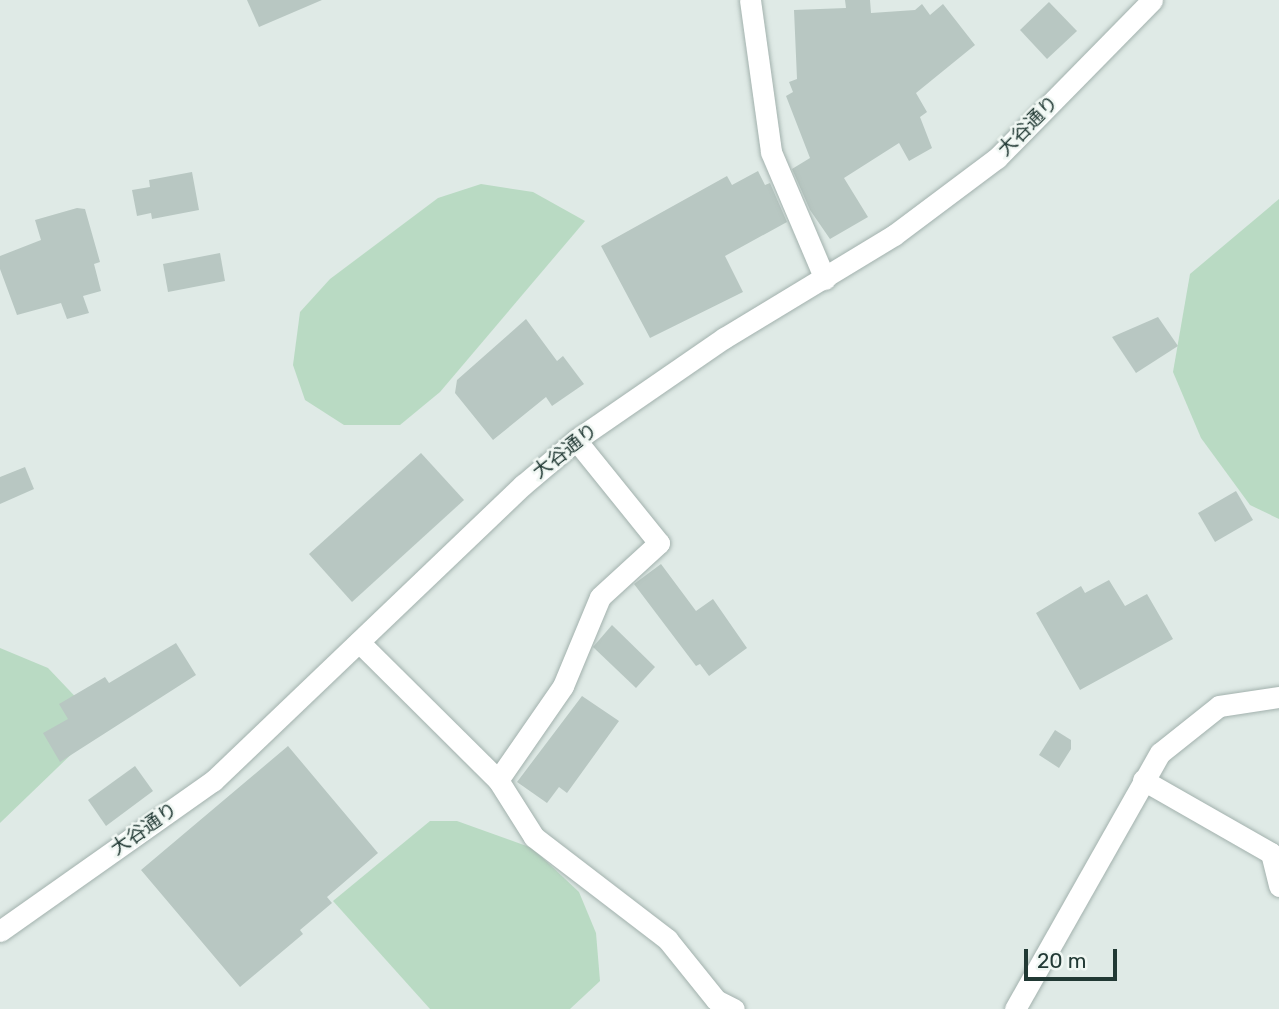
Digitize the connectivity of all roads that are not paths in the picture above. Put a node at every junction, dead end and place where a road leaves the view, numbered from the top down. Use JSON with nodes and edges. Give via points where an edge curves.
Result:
{"nodes":[{"id":1,"x":750,"y":0,"type":"edge"},
{"id":2,"x":1152,"y":0,"type":"edge"},
{"id":3,"x":825,"y":279,"type":"junction"},
{"id":4,"x":576,"y":440,"type":"junction"},
{"id":5,"x":359,"y":642,"type":"junction"},
{"id":6,"x":1279,"y":698,"type":"edge"},
{"id":7,"x":498,"y":779,"type":"junction"},
{"id":8,"x":1143,"y":780,"type":"junction"},
{"id":9,"x":1279,"y":886,"type":"edge"},
{"id":10,"x":0,"y":931,"type":"edge"},
{"id":11,"x":734,"y":1009,"type":"edge"},
{"id":12,"x":1015,"y":1009,"type":"edge"}],
"edges":[{"from":1,"to":3,"type":"street","via":[[771,152]]},
{"from":2,"to":3,"type":"street","name":"大谷通り","via":[[997,158],[951,195]]},
{"from":3,"to":4,"type":"street","name":"大谷通り","via":[[724,338]]},
{"from":4,"to":5,"type":"street","name":"大谷通り"},
{"from":4,"to":7,"type":"street","via":[[659,543],[600,597],[562,686]]},
{"from":5,"to":7,"type":"street"},
{"from":5,"to":10,"type":"street","name":"大谷通り","via":[[213,781]]},
{"from":6,"to":8,"type":"street","via":[[1219,706],[1160,753]]},
{"from":7,"to":11,"type":"street","via":[[534,837],[667,939],[716,1000]]},
{"from":8,"to":9,"type":"street","via":[[1271,853]]},
{"from":8,"to":12,"type":"street"}]}
